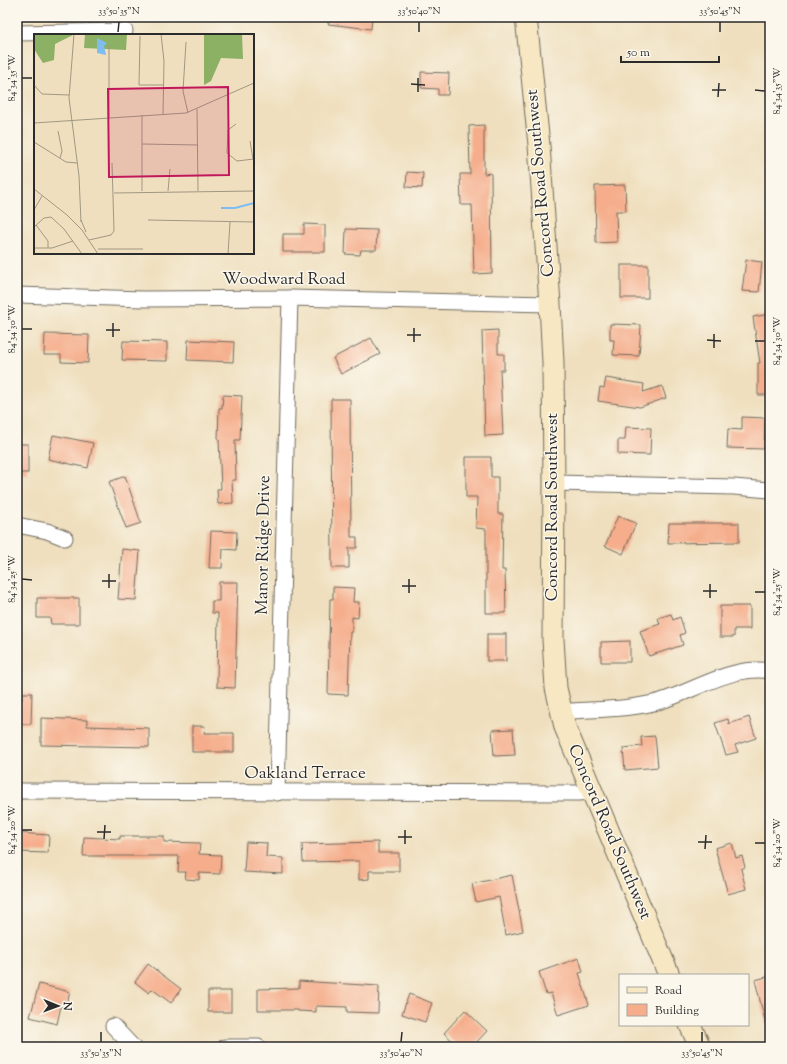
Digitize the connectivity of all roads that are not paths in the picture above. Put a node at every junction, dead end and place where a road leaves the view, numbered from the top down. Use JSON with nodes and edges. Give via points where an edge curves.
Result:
{"nodes":[{"id":1,"x":526,"y":17,"type":"edge"},
{"id":2,"x":125,"y":31,"type":"dead end"},
{"id":3,"x":17,"y":33,"type":"edge"},
{"id":4,"x":17,"y":295,"type":"edge"},
{"id":5,"x":290,"y":298,"type":"junction"},
{"id":6,"x":550,"y":304,"type":"junction"},
{"id":7,"x":554,"y":483,"type":"junction"},
{"id":8,"x":770,"y":490,"type":"edge"},
{"id":9,"x":17,"y":525,"type":"edge"},
{"id":10,"x":66,"y":538,"type":"dead end"},
{"id":11,"x":770,"y":671,"type":"edge"},
{"id":12,"x":560,"y":712,"type":"junction"},
{"id":13,"x":17,"y":791,"type":"edge"},
{"id":14,"x":592,"y":792,"type":"junction"},
{"id":15,"x":277,"y":793,"type":"junction"},
{"id":16,"x":669,"y":974,"type":"edge"},
{"id":17,"x":113,"y":1026,"type":"dead end"},
{"id":18,"x":690,"y":1026,"type":"edge"},
{"id":19,"x":133,"y":1047,"type":"edge"},
{"id":20,"x":225,"y":1047,"type":"edge"},
{"id":21,"x":258,"y":1047,"type":"edge"},
{"id":22,"x":700,"y":1047,"type":"edge"}],
"edges":[{"from":1,"to":6,"type":"street","name":"Concord Road Southwest","via":[[539,145]]},
{"from":2,"to":3,"type":"street"},
{"from":4,"to":5,"type":"street","name":"Woodward Road","via":[[143,299]]},
{"from":5,"to":6,"type":"street","name":"Woodward Road"},
{"from":5,"to":15,"type":"street","name":"Manor Ridge Drive"},
{"from":6,"to":7,"type":"street","name":"Concord Road Southwest"},
{"from":7,"to":8,"type":"street","via":[[734,486]]},
{"from":7,"to":12,"type":"street","name":"Concord Road Southwest","via":[[553,639]]},
{"from":9,"to":10,"type":"street"},
{"from":11,"to":12,"type":"street","via":[[755,670],[726,675],[661,701]]},
{"from":12,"to":14,"type":"street","name":"Concord Road Southwest"},
{"from":13,"to":15,"type":"street","name":"Oakland Terrace"},
{"from":14,"to":15,"type":"street","name":"Oakland Terrace"},
{"from":14,"to":16,"type":"street","name":"Concord Road Southwest"},
{"from":17,"to":19,"type":"street"},
{"from":18,"to":22,"type":"street"},
{"from":20,"to":21,"type":"street"}]}
